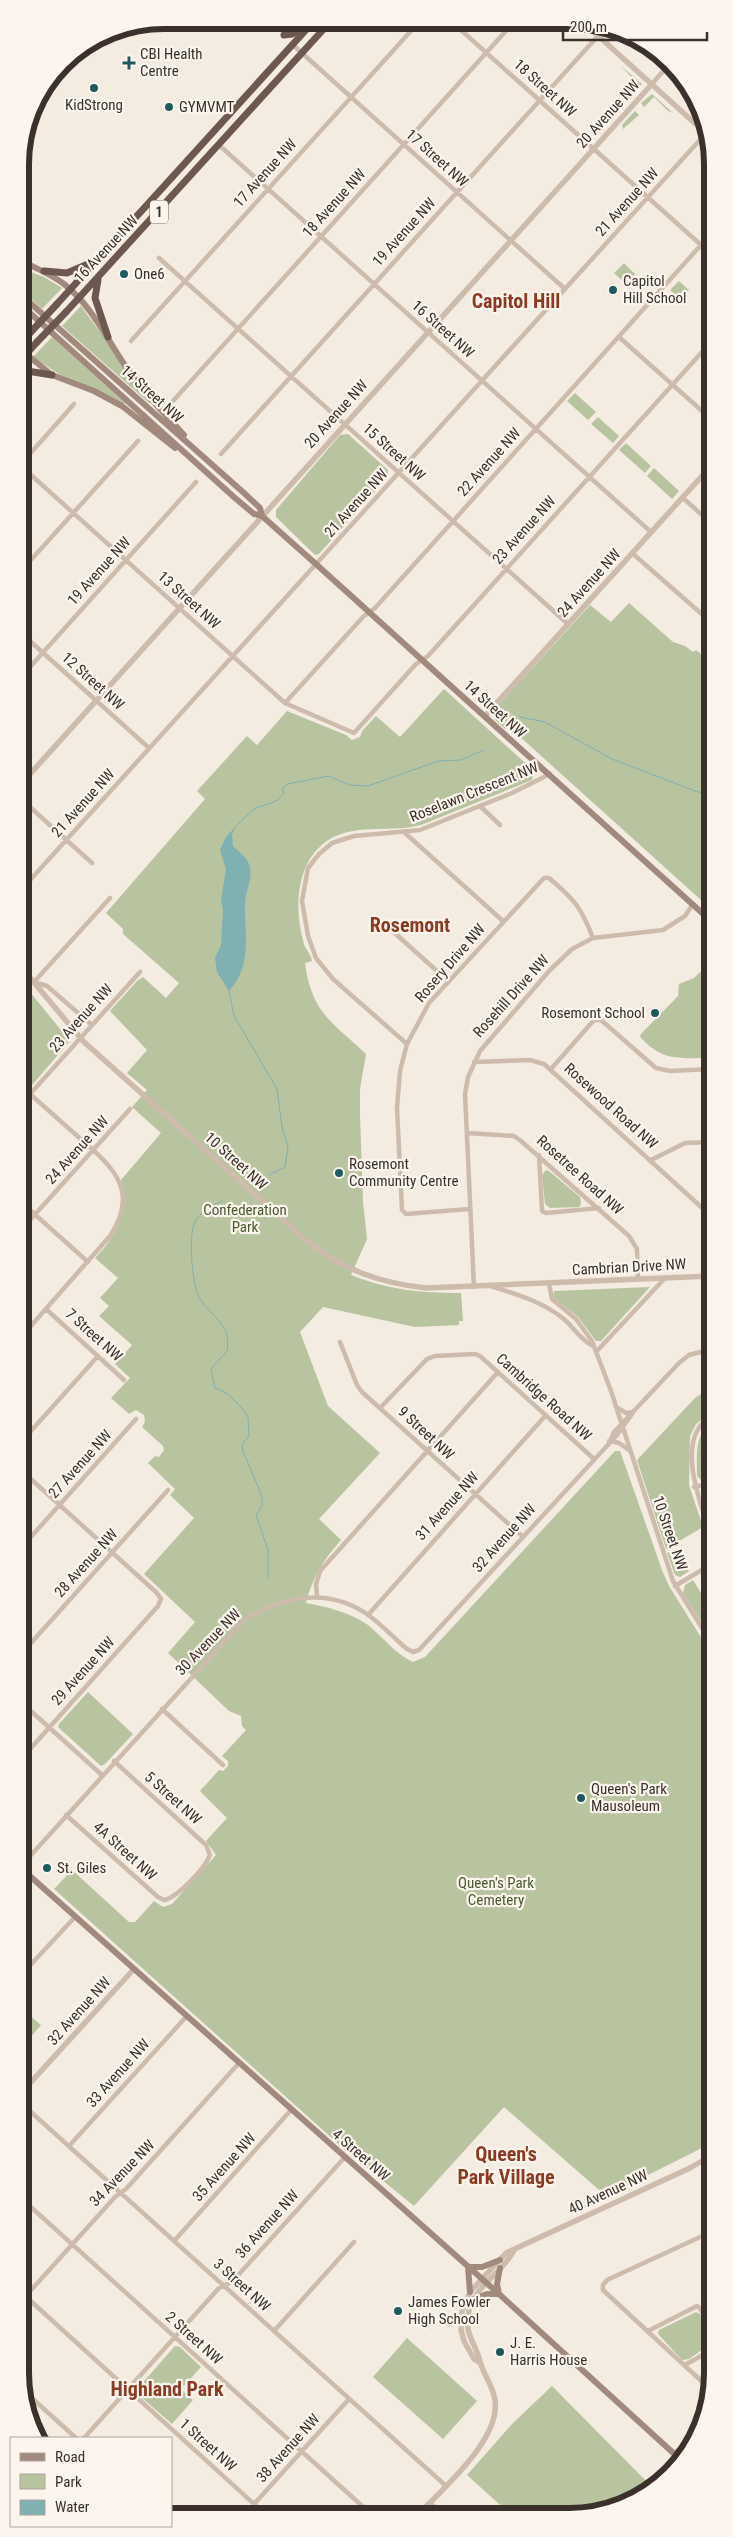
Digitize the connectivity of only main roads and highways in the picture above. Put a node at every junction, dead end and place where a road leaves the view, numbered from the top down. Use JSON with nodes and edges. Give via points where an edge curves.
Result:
{"nodes":[{"id":1,"x":300,"y":29,"type":"edge"},
{"id":2,"x":306,"y":29,"type":"edge"},
{"id":3,"x":323,"y":29,"type":"edge"},
{"id":4,"x":284,"y":35,"type":"dead end"},
{"id":5,"x":96,"y":261,"type":"junction"},
{"id":6,"x":31,"y":266,"type":"edge"},
{"id":7,"x":44,"y":272,"type":"junction"},
{"id":8,"x":98,"y":278,"type":"junction"},
{"id":9,"x":70,"y":290,"type":"junction"},
{"id":10,"x":79,"y":298,"type":"junction"},
{"id":11,"x":29,"y":302,"type":"edge"},
{"id":12,"x":29,"y":312,"type":"edge"},
{"id":13,"x":29,"y":334,"type":"edge"},
{"id":14,"x":108,"y":337,"type":"junction"},
{"id":15,"x":29,"y":349,"type":"edge"},
{"id":16,"x":29,"y":360,"type":"edge"},
{"id":17,"x":29,"y":371,"type":"edge"},
{"id":18,"x":52,"y":375,"type":"junction"},
{"id":19,"x":203,"y":456,"type":"junction"},
{"id":20,"x":196,"y":463,"type":"junction"},
{"id":21,"x":262,"y":516,"type":"junction"},
{"id":22,"x":704,"y":914,"type":"edge"},
{"id":23,"x":29,"y":1875,"type":"edge"},
{"id":24,"x":500,"y":2260,"type":"road end"},
{"id":25,"x":468,"y":2266,"type":"junction"},
{"id":26,"x":500,"y":2268,"type":"road end"},
{"id":27,"x":470,"y":2292,"type":"road end"},
{"id":28,"x":499,"y":2294,"type":"junction"},
{"id":29,"x":472,"y":2300,"type":"road end"},
{"id":30,"x":676,"y":2455,"type":"edge"}],
"edges":[{"from":1,"to":4,"type":"highway"},
{"from":2,"to":5,"type":"highway","name":"16 Avenue NW","number":"1"},
{"from":3,"to":8,"type":"highway","name":"16 Avenue NW","number":"1"},
{"from":5,"to":7,"type":"highway","via":[[67,273]]},
{"from":5,"to":9,"type":"highway","name":"16 Avenue NW","number":"1"},
{"from":6,"to":7,"type":"main road"},
{"from":7,"to":9,"type":"main road"},
{"from":8,"to":10,"type":"highway","name":"16 Avenue NW","number":"1"},
{"from":8,"to":14,"type":"highway","via":[[95,298]]},
{"from":9,"to":10,"type":"main road"},
{"from":9,"to":13,"type":"highway","name":"16 Avenue NW","number":"1","bridge":true},
{"from":10,"to":14,"type":"main road"},
{"from":10,"to":15,"type":"highway","name":"16 Avenue NW","number":"1","bridge":true},
{"from":11,"to":19,"type":"main road","name":"14 Street NW"},
{"from":12,"to":20,"type":"main road","name":"14 Street NW"},
{"from":14,"to":19,"type":"main road","via":[[123,364],[147,395]]},
{"from":16,"to":18,"type":"main road"},
{"from":17,"to":18,"type":"highway"},
{"from":18,"to":20,"type":"main road","via":[[114,402]]},
{"from":19,"to":21,"type":"main road","name":"14 Street NW","via":[[260,508]]},
{"from":20,"to":21,"type":"main road","name":"14 Street NW","via":[[254,514]]},
{"from":21,"to":22,"type":"main road","name":"14 Street NW"},
{"from":23,"to":25,"type":"main road","name":"4 Street NW"},
{"from":24,"to":25,"type":"main road","via":[[482,2267]]},
{"from":25,"to":27,"type":"main road"},
{"from":25,"to":28,"type":"main road","name":"4 Street NW"},
{"from":26,"to":28,"type":"main road"},
{"from":28,"to":29,"type":"main road","via":[[487,2294]]},
{"from":28,"to":30,"type":"main road","name":"4 Street NW"}]}
